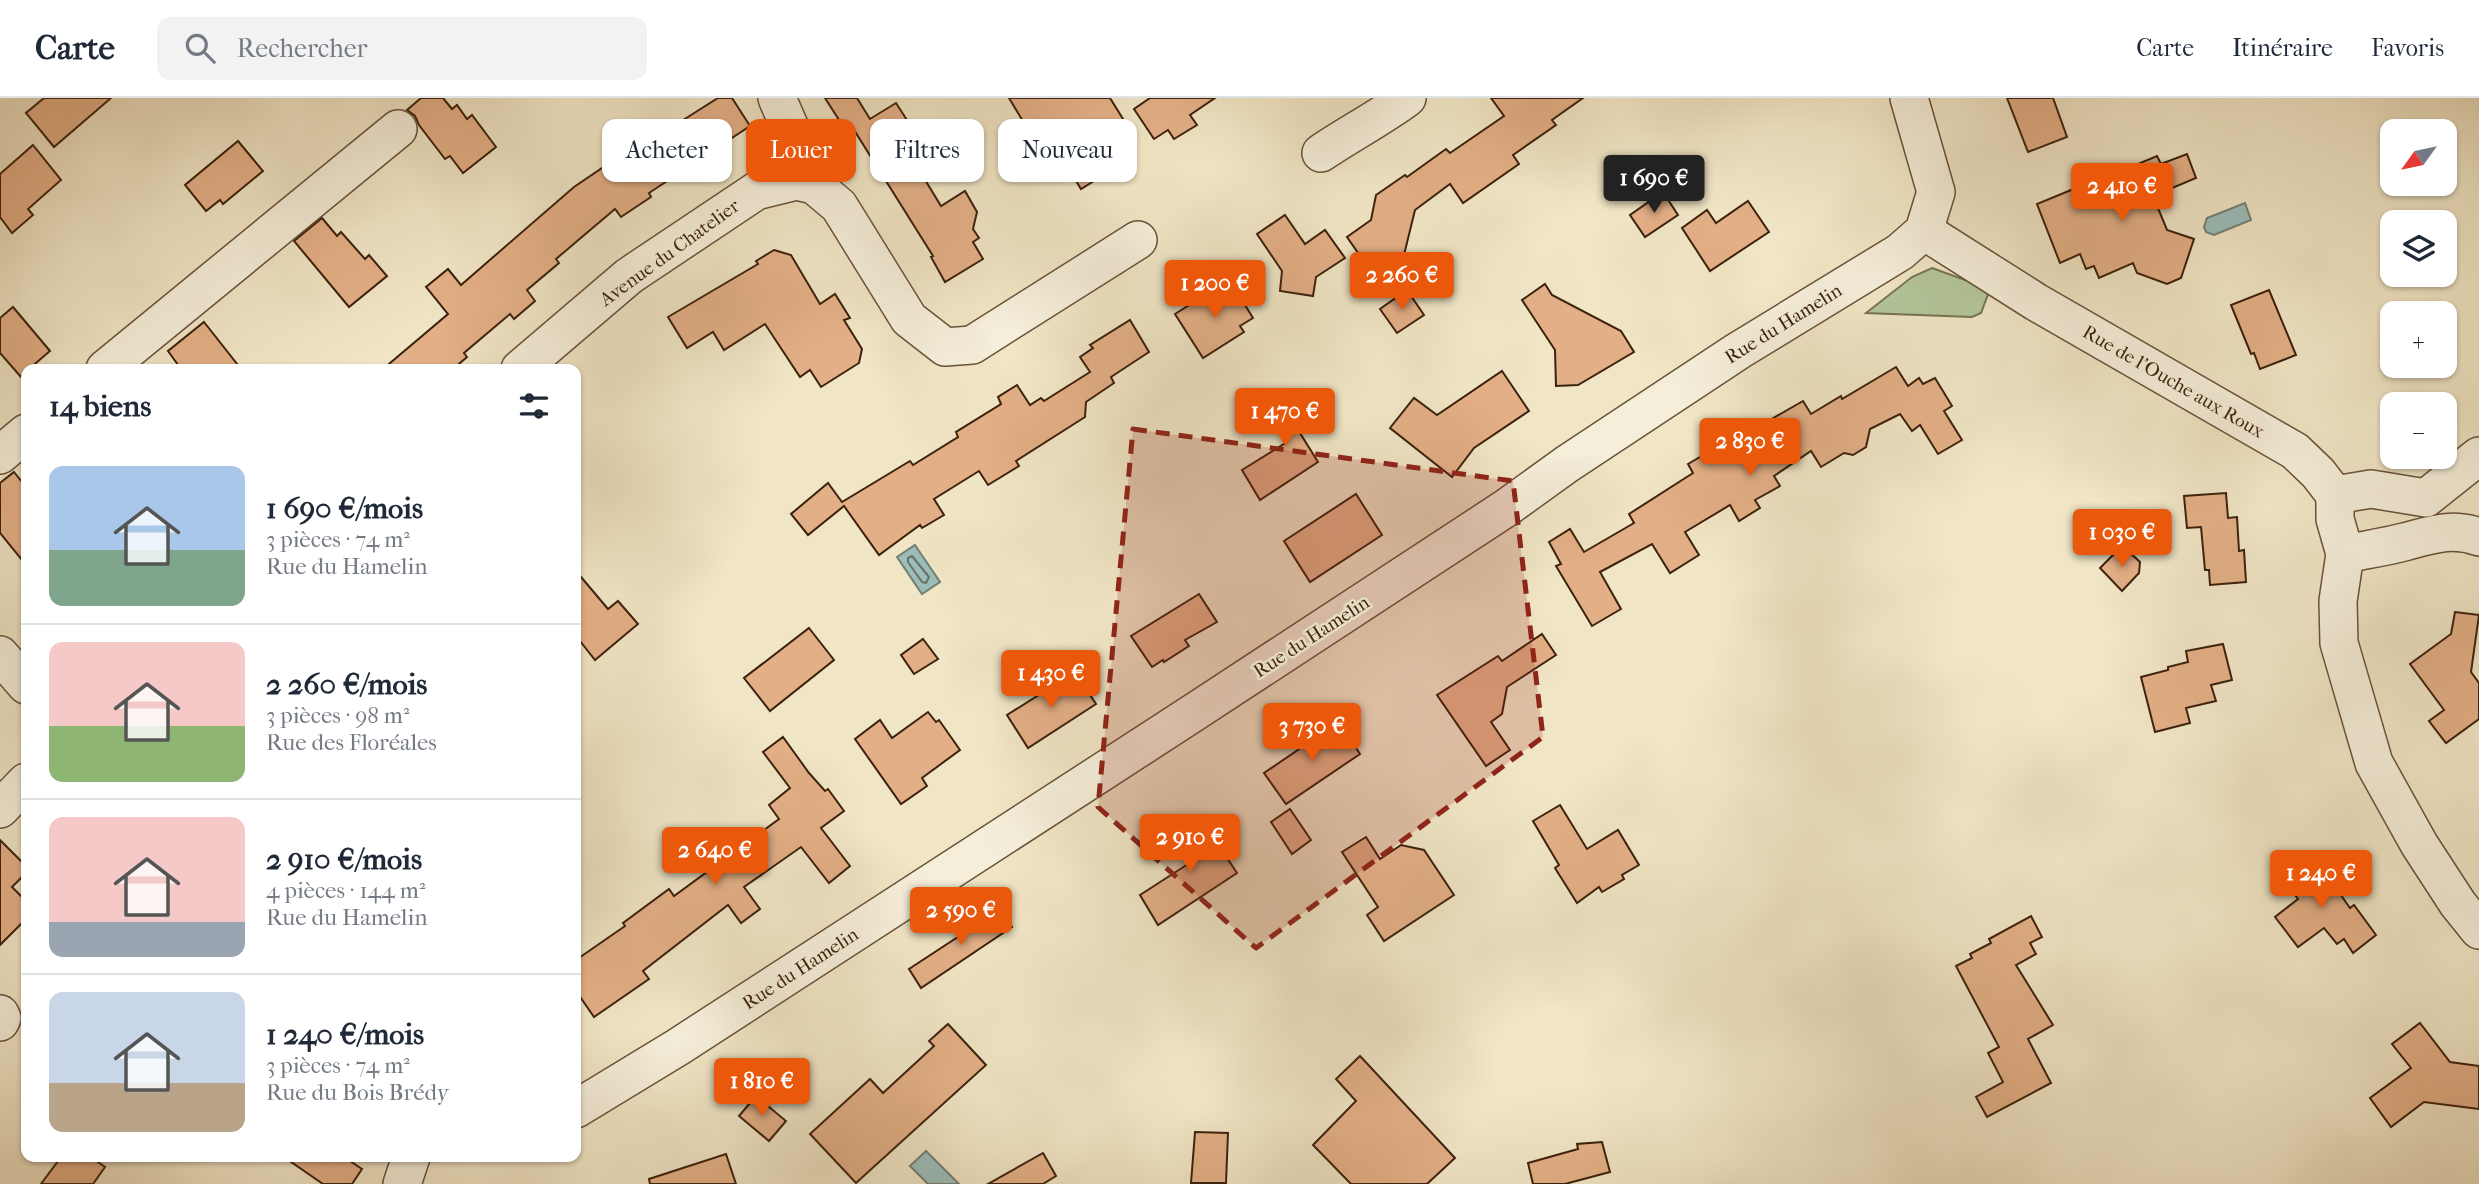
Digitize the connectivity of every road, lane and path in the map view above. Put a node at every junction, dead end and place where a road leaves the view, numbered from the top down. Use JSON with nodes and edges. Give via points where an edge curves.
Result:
{"nodes":[{"id":1,"x":778,"y":98,"type":"edge"},
{"id":2,"x":1407,"y":98,"type":"edge"},
{"id":3,"x":1909,"y":98,"type":"edge"},
{"id":4,"x":786,"y":119,"type":"edge"},
{"id":5,"x":398,"y":129,"type":"dead end"},
{"id":6,"x":1321,"y":153,"type":"dead end"},
{"id":7,"x":792,"y":182,"type":"edge"},
{"id":8,"x":800,"y":182,"type":"edge"},
{"id":9,"x":1924,"y":231,"type":"junction"},
{"id":10,"x":1138,"y":240,"type":"dead end"},
{"id":11,"x":111,"y":364,"type":"edge"},
{"id":12,"x":526,"y":364,"type":"edge"},
{"id":13,"x":21,"y":437,"type":"edge"},
{"id":14,"x":0,"y":455,"type":"edge"},
{"id":15,"x":2479,"y":456,"type":"edge"},
{"id":16,"x":2335,"y":495,"type":"junction"},
{"id":17,"x":2479,"y":537,"type":"edge"},
{"id":18,"x":2345,"y":554,"type":"junction"},
{"id":19,"x":0,"y":655,"type":"edge"},
{"id":20,"x":21,"y":679,"type":"edge"},
{"id":21,"x":21,"y":787,"type":"edge"},
{"id":22,"x":0,"y":809,"type":"edge"},
{"id":23,"x":2479,"y":930,"type":"edge"},
{"id":24,"x":0,"y":1014,"type":"edge"},
{"id":25,"x":0,"y":1023,"type":"edge"},
{"id":26,"x":581,"y":1106,"type":"edge"},
{"id":27,"x":409,"y":1162,"type":"edge"},
{"id":28,"x":402,"y":1184,"type":"edge"}],
"edges":[{"from":1,"to":4,"type":"street"},
{"from":2,"to":6,"type":"street"},
{"from":3,"to":9,"type":"street","via":[[1936,192]]},
{"from":5,"to":11,"type":"street"},
{"from":7,"to":12,"type":"street","name":"Avenue du Chatelier","via":[[756,191],[629,276]]},
{"from":8,"to":10,"type":"street","via":[[814,185],[839,206],[909,319],[945,347],[972,345]]},
{"from":9,"to":16,"type":"street","name":"Rue de l'Ouche aux Roux","via":[[2036,302],[2295,451]]},
{"from":9,"to":26,"type":"street","name":"Rue du Hamelin","via":[[1900,252],[1727,359],[1193,713]]},
{"from":13,"to":14,"type":"street"},
{"from":15,"to":16,"type":"street","via":[[2426,498],[2371,489]]},
{"from":16,"to":18,"type":"street","via":[[2335,519]]},
{"from":17,"to":18,"type":"street","via":[[2435,532]]},
{"from":18,"to":23,"type":"street","via":[[2338,601],[2339,643],[2374,763],[2419,844]]},
{"from":19,"to":20,"type":"street"},
{"from":21,"to":22,"type":"street"},
{"from":24,"to":25,"type":"street"},
{"from":27,"to":28,"type":"street"}]}
